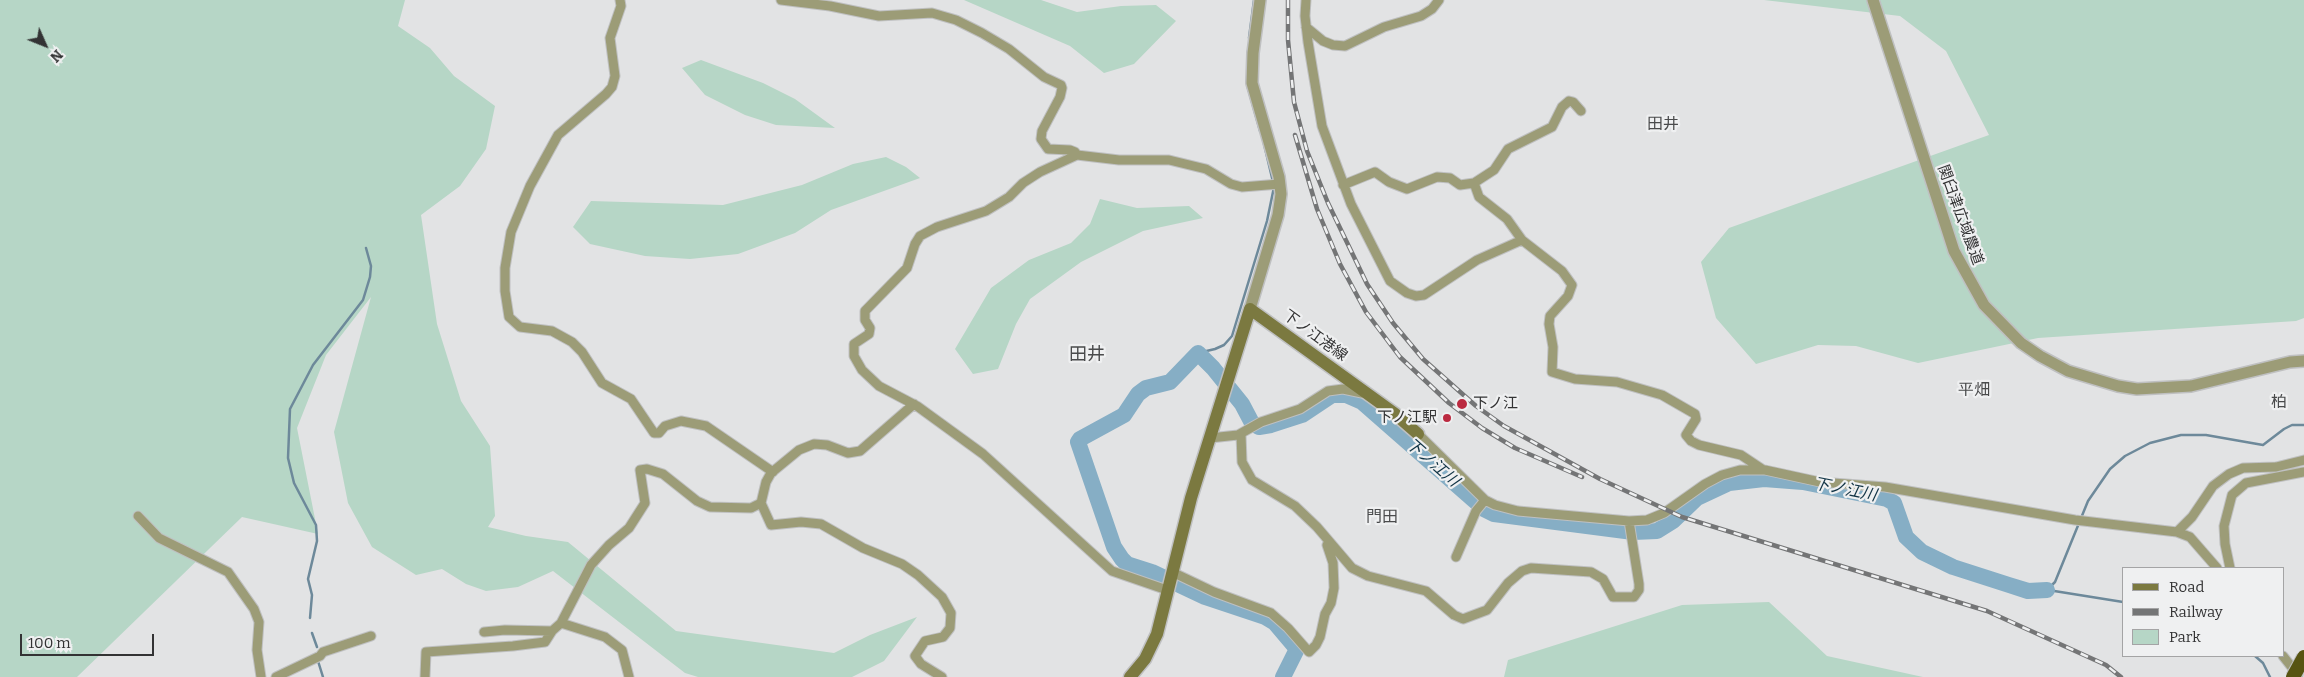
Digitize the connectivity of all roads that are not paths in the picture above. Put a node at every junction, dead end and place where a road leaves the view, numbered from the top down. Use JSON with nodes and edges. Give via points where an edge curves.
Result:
{"nodes":[{"id":1,"x":620,"y":0,"type":"edge"},
{"id":2,"x":781,"y":0,"type":"edge"},
{"id":3,"x":1260,"y":0,"type":"edge"},
{"id":4,"x":1306,"y":0,"type":"edge"},
{"id":5,"x":1439,"y":0,"type":"edge"},
{"id":6,"x":1873,"y":0,"type":"edge"},
{"id":7,"x":1306,"y":27,"type":"junction"},
{"id":8,"x":1580,"y":111,"type":"dead end"},
{"id":9,"x":1078,"y":155,"type":"junction"},
{"id":10,"x":1474,"y":183,"type":"junction"},
{"id":11,"x":1275,"y":184,"type":"junction"},
{"id":12,"x":1343,"y":185,"type":"junction"},
{"id":13,"x":1522,"y":240,"type":"junction"},
{"id":14,"x":1250,"y":309,"type":"junction"},
{"id":15,"x":2304,"y":361,"type":"edge"},
{"id":16,"x":1372,"y":397,"type":"junction"},
{"id":17,"x":914,"y":404,"type":"junction"},
{"id":18,"x":1241,"y":434,"type":"junction"},
{"id":19,"x":1418,"y":434,"type":"joint"},
{"id":20,"x":1210,"y":438,"type":"junction"},
{"id":21,"x":2304,"y":460,"type":"edge"},
{"id":22,"x":1762,"y":470,"type":"junction"},
{"id":23,"x":773,"y":472,"type":"junction"},
{"id":24,"x":2304,"y":472,"type":"edge"},
{"id":25,"x":762,"y":503,"type":"junction"},
{"id":26,"x":1482,"y":504,"type":"junction"},
{"id":27,"x":138,"y":516,"type":"dead end"},
{"id":28,"x":1630,"y":523,"type":"junction"},
{"id":29,"x":2177,"y":532,"type":"junction"},
{"id":30,"x":1324,"y":535,"type":"junction"},
{"id":31,"x":1456,"y":557,"type":"dead end"},
{"id":32,"x":2216,"y":567,"type":"edge"},
{"id":33,"x":2230,"y":567,"type":"edge"},
{"id":34,"x":1172,"y":572,"type":"junction"},
{"id":35,"x":1167,"y":590,"type":"junction"},
{"id":36,"x":562,"y":623,"type":"junction"},
{"id":37,"x":552,"y":631,"type":"junction"},
{"id":38,"x":484,"y":632,"type":"dead end"},
{"id":39,"x":371,"y":636,"type":"dead end"},
{"id":40,"x":2284,"y":657,"type":"edge"},
{"id":41,"x":2304,"y":657,"type":"edge"},
{"id":42,"x":261,"y":677,"type":"edge"},
{"id":43,"x":276,"y":677,"type":"edge"},
{"id":44,"x":425,"y":677,"type":"edge"},
{"id":45,"x":629,"y":677,"type":"edge"},
{"id":46,"x":942,"y":677,"type":"edge"},
{"id":47,"x":1130,"y":677,"type":"edge"},
{"id":48,"x":2293,"y":677,"type":"edge"},
{"id":49,"x":2299,"y":677,"type":"edge"}],
"edges":[{"from":1,"to":23,"type":"street","via":[[610,38],[615,76],[612,87],[558,135],[530,186],[511,232],[505,268],[509,317],[520,327],[552,331],[572,342],[602,383],[631,399],[654,433],[681,421],[706,426]]},
{"from":2,"to":9,"type":"street","via":[[879,16],[932,13],[982,33],[1009,49],[1044,77],[1061,85],[1060,97],[1041,139],[1048,149],[1070,150]]},
{"from":3,"to":11,"type":"street","via":[[1252,83]]},
{"from":4,"to":7,"type":"street"},
{"from":5,"to":7,"type":"street","via":[[1421,16],[1384,27],[1345,46],[1322,41]]},
{"from":6,"to":15,"type":"street","name":"関臼津広域農道","via":[[1954,251],[1984,305],[2020,342],[2068,371],[2118,386],[2137,388],[2191,386]]},
{"from":7,"to":12,"type":"street","via":[[1320,119]]},
{"from":8,"to":10,"type":"street","via":[[1569,101],[1550,129],[1508,149],[1494,170]]},
{"from":9,"to":11,"type":"street","via":[[1119,160],[1169,160],[1206,169],[1237,186],[1254,188]]},
{"from":9,"to":17,"type":"street","via":[[1040,172],[986,211],[920,236],[907,268],[864,311],[869,334],[854,344],[854,356],[862,370],[879,386]]},
{"from":10,"to":12,"type":"street","via":[[1462,186],[1450,178],[1437,177],[1407,188],[1374,172]]},
{"from":10,"to":13,"type":"street","via":[[1479,197],[1507,219]]},
{"from":11,"to":14,"type":"street","via":[[1281,200],[1278,215]]},
{"from":12,"to":13,"type":"street","via":[[1385,275],[1411,295],[1428,294],[1477,260]]},
{"from":13,"to":22,"type":"street","via":[[1562,271],[1572,285],[1568,296],[1550,316],[1552,372],[1624,383],[1662,395],[1695,414],[1696,420],[1686,432],[1690,441],[1741,455]]},
{"from":14,"to":16,"type":"main road","name":"下ノ江港線"},
{"from":14,"to":20,"type":"main road"},
{"from":16,"to":18,"type":"street","via":[[1353,390],[1333,389],[1300,410],[1257,424]]},
{"from":16,"to":19,"type":"main road","name":"下ノ江港線"},
{"from":17,"to":23,"type":"street","via":[[860,451],[848,453],[814,444],[799,450]]},
{"from":17,"to":35,"type":"street","via":[[983,454],[1112,571]]},
{"from":18,"to":20,"type":"street"},
{"from":18,"to":30,"type":"street","via":[[1242,462],[1252,480],[1295,506]]},
{"from":19,"to":26,"type":"street"},
{"from":20,"to":34,"type":"main road"},
{"from":21,"to":29,"type":"street","via":[[2276,467],[2243,468],[2229,474],[2213,486],[2192,517]]},
{"from":22,"to":28,"type":"street","via":[[1740,470],[1722,475],[1664,513]]},
{"from":22,"to":29,"type":"street","via":[[1820,482],[1885,487],[2079,521]]},
{"from":23,"to":25,"type":"street","via":[[766,482]]},
{"from":24,"to":33,"type":"street","via":[[2246,483],[2232,495],[2224,526]]},
{"from":25,"to":36,"type":"street","via":[[751,508],[710,507],[697,501],[663,474],[640,470],[645,503],[629,528],[591,565]]},
{"from":25,"to":46,"type":"street","via":[[772,524],[820,524],[863,548],[902,564],[942,597],[950,614],[950,628],[943,637],[925,641],[916,656],[921,664]]},
{"from":26,"to":28,"type":"street"},
{"from":26,"to":31,"type":"street"},
{"from":27,"to":42,"type":"street","via":[[159,538],[228,572],[249,601],[259,622]]},
{"from":28,"to":30,"type":"street","via":[[1639,584],[1634,597],[1613,597],[1603,579],[1591,572],[1531,568],[1508,583],[1487,610],[1463,619],[1426,591],[1357,572],[1342,560]]},
{"from":29,"to":32,"type":"street","via":[[2190,537]]},
{"from":30,"to":34,"type":"street","via":[[1333,563],[1334,588],[1320,637],[1309,652],[1271,613]]},
{"from":34,"to":35,"type":"main road"},
{"from":35,"to":47,"type":"main road","via":[[1152,645]]},
{"from":36,"to":37,"type":"street"},
{"from":36,"to":45,"type":"street","via":[[605,637],[622,650]]},
{"from":37,"to":38,"type":"street"},
{"from":37,"to":44,"type":"street","via":[[544,642],[426,652]]},
{"from":39,"to":43,"type":"street","via":[[323,652]]},
{"from":40,"to":49,"type":"street"},
{"from":41,"to":48,"type":"highway","bridge":true}]}
